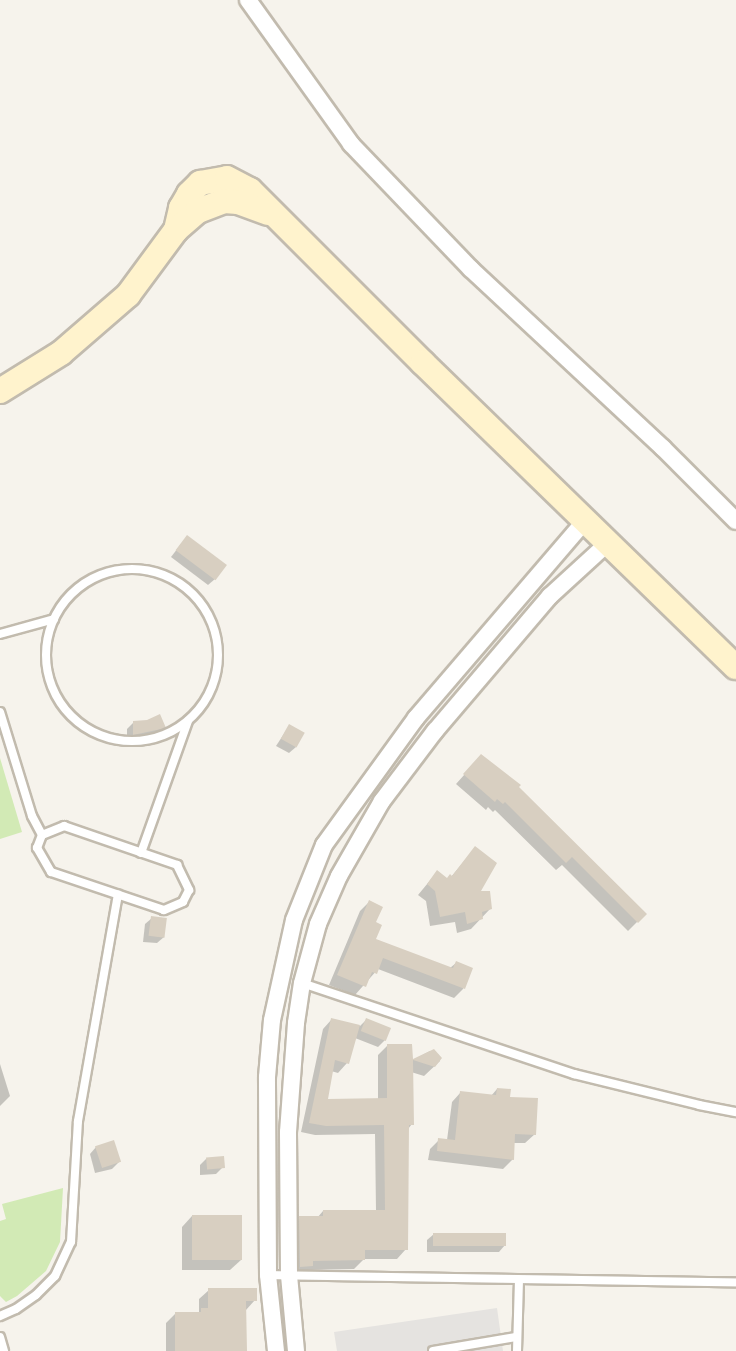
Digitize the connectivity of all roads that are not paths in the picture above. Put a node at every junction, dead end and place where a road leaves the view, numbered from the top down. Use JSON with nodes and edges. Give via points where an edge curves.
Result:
{"nodes":[{"id":1,"x":248,"y":0,"type":"edge"},
{"id":2,"x":0,"y":391,"type":"edge"},
{"id":3,"x":586,"y":520,"type":"junction"},
{"id":4,"x":736,"y":521,"type":"edge"},
{"id":5,"x":609,"y":542,"type":"junction"},
{"id":6,"x":54,"y":620,"type":"junction"},
{"id":7,"x":0,"y":634,"type":"edge"},
{"id":8,"x":736,"y":667,"type":"edge"},
{"id":9,"x":0,"y":712,"type":"edge"},
{"id":10,"x":189,"y":720,"type":"junction"},
{"id":11,"x":42,"y":835,"type":"junction"},
{"id":12,"x":141,"y":853,"type":"junction"},
{"id":13,"x":118,"y":894,"type":"junction"},
{"id":14,"x":302,"y":983,"type":"junction"},
{"id":15,"x":736,"y":1112,"type":"edge"},
{"id":16,"x":268,"y":1275,"type":"junction"},
{"id":17,"x":290,"y":1276,"type":"junction"},
{"id":18,"x":519,"y":1280,"type":"junction"},
{"id":19,"x":736,"y":1282,"type":"edge"},
{"id":20,"x":0,"y":1316,"type":"edge"},
{"id":21,"x":0,"y":1337,"type":"edge"},
{"id":22,"x":516,"y":1337,"type":"junction"},
{"id":23,"x":483,"y":1347,"type":"edge"},
{"id":24,"x":4,"y":1351,"type":"edge"},
{"id":25,"x":276,"y":1351,"type":"edge"},
{"id":26,"x":296,"y":1351,"type":"edge"},
{"id":27,"x":438,"y":1351,"type":"edge"},
{"id":28,"x":517,"y":1351,"type":"edge"}],
"edges":[{"from":1,"to":4,"type":"street","via":[[351,144],[471,269]]},
{"from":2,"to":3,"type":"main road","via":[[61,352],[128,295],[176,230],[181,208],[200,183],[215,178],[239,182]]},
{"from":3,"to":5,"type":"main road"},
{"from":3,"to":16,"type":"street","via":[[416,718],[324,845],[294,920],[272,1020],[267,1077]]},
{"from":5,"to":8,"type":"main road"},
{"from":5,"to":14,"type":"street","via":[[550,596],[435,731],[382,801],[339,876],[318,924]]},
{"from":6,"to":7,"type":"lane"},
{"from":6,"to":10,"type":"lane","via":[[46,649],[51,683],[70,714],[87,728],[120,740],[139,741],[174,730]]},
{"from":6,"to":10,"type":"lane","via":[[78,589],[107,573],[146,570],[175,580],[190,591],[210,617],[219,649],[211,690]]},
{"from":9,"to":11,"type":"lane","via":[[32,816]]},
{"from":10,"to":12,"type":"lane"},
{"from":11,"to":12,"type":"lane","via":[[64,826]]},
{"from":11,"to":13,"type":"lane","via":[[37,848],[51,872]]},
{"from":12,"to":13,"type":"lane","via":[[177,865],[189,890],[183,902],[164,910]]},
{"from":13,"to":20,"type":"lane","via":[[78,1121],[71,1242],[55,1276],[36,1295]]},
{"from":14,"to":15,"type":"lane","via":[[574,1074]]},
{"from":14,"to":17,"type":"street","via":[[288,1132]]},
{"from":16,"to":17,"type":"lane"},
{"from":16,"to":25,"type":"street"},
{"from":17,"to":18,"type":"lane"},
{"from":17,"to":26,"type":"street"},
{"from":18,"to":19,"type":"lane"},
{"from":18,"to":22,"type":"lane"},
{"from":21,"to":24,"type":"lane"},
{"from":22,"to":23,"type":"lane"},
{"from":22,"to":28,"type":"lane"},
{"from":23,"to":27,"type":"lane"}]}
